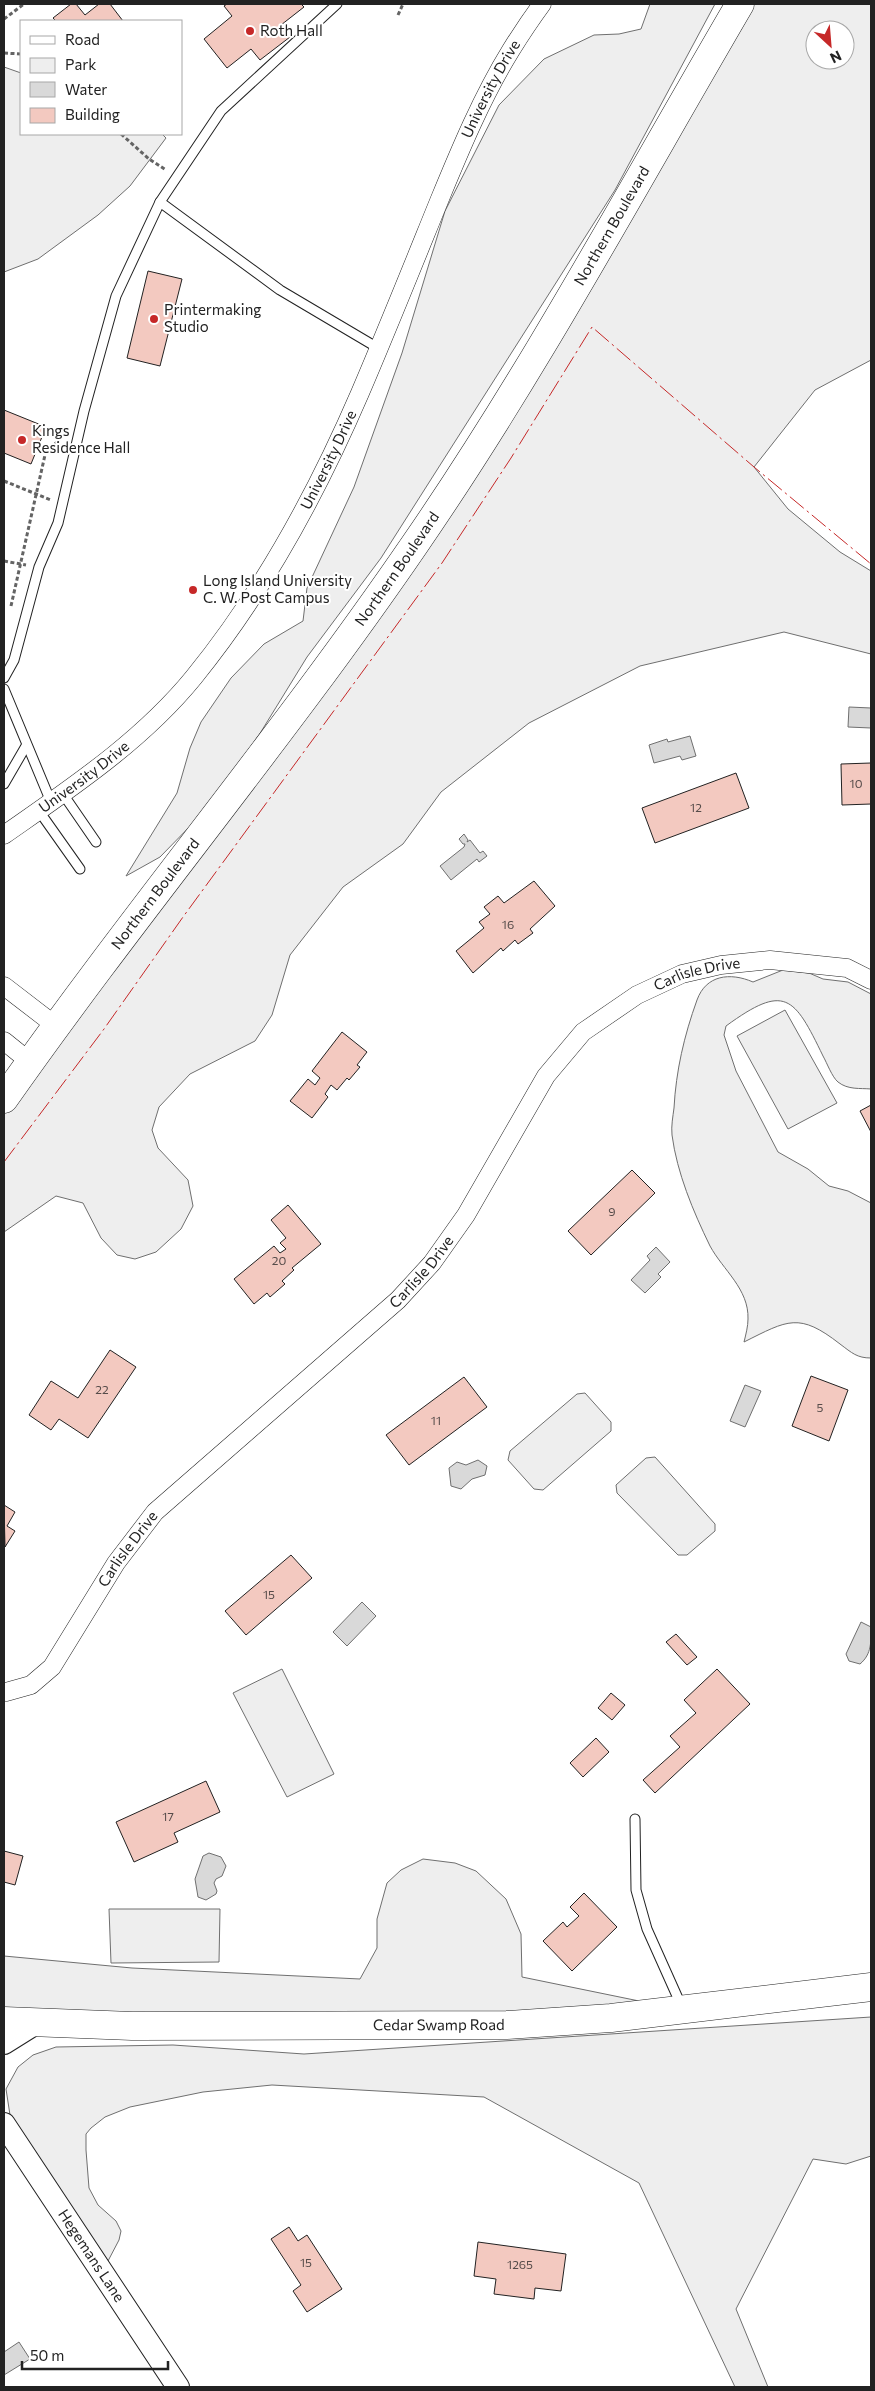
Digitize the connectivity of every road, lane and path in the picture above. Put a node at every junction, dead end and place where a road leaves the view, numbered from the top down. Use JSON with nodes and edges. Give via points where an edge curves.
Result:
{"nodes":[{"id":1,"x":24,"y":4,"type":"edge"},
{"id":2,"x":337,"y":4,"type":"edge"},
{"id":3,"x":402,"y":4,"type":"edge"},
{"id":4,"x":542,"y":4,"type":"edge"},
{"id":5,"x":740,"y":4,"type":"edge"},
{"id":6,"x":398,"y":15,"type":"dead end"},
{"id":7,"x":4,"y":19,"type":"edge"},
{"id":8,"x":4,"y":53,"type":"edge"},
{"id":9,"x":20,"y":54,"type":"edge"},
{"id":10,"x":122,"y":135,"type":"edge"},
{"id":11,"x":176,"y":178,"type":"junction"},
{"id":12,"x":160,"y":202,"type":"junction"},
{"id":13,"x":378,"y":348,"type":"junction"},
{"id":14,"x":84,"y":410,"type":"junction"},
{"id":15,"x":4,"y":481,"type":"edge"},
{"id":16,"x":36,"y":495,"type":"junction"},
{"id":17,"x":61,"y":504,"type":"junction"},
{"id":18,"x":4,"y":562,"type":"edge"},
{"id":19,"x":19,"y":564,"type":"junction"},
{"id":20,"x":39,"y":566,"type":"junction"},
{"id":21,"x":11,"y":606,"type":"dead end"},
{"id":22,"x":4,"y":678,"type":"edge"},
{"id":23,"x":4,"y":689,"type":"edge"},
{"id":24,"x":26,"y":746,"type":"junction"},
{"id":25,"x":4,"y":784,"type":"edge"},
{"id":26,"x":51,"y":802,"type":"junction"},
{"id":27,"x":4,"y":835,"type":"edge"},
{"id":28,"x":96,"y":842,"type":"dead end"},
{"id":29,"x":80,"y":869,"type":"dead end"},
{"id":30,"x":871,"y":980,"type":"edge"},
{"id":31,"x":4,"y":986,"type":"edge"},
{"id":32,"x":56,"y":1026,"type":"junction"},
{"id":33,"x":4,"y":1041,"type":"edge"},
{"id":34,"x":30,"y":1062,"type":"junction"},
{"id":35,"x":4,"y":1099,"type":"edge"},
{"id":36,"x":6,"y":1692,"type":"dead end"},
{"id":37,"x":636,"y":1819,"type":"dead end"},
{"id":38,"x":871,"y":1987,"type":"edge"},
{"id":39,"x":683,"y":2010,"type":"junction"},
{"id":40,"x":4,"y":2021,"type":"edge"},
{"id":41,"x":36,"y":2023,"type":"junction"},
{"id":42,"x":4,"y":2043,"type":"edge"},
{"id":43,"x":4,"y":2124,"type":"edge"},
{"id":44,"x":178,"y":2387,"type":"edge"}],
"edges":[{"from":1,"to":7,"type":"path"},
{"from":2,"to":11,"type":"lane","via":[[221,111]]},
{"from":3,"to":6,"type":"path"},
{"from":4,"to":13,"type":"street","name":"University Drive","via":[[510,52],[463,143]]},
{"from":5,"to":32,"type":"main road","name":"Northern Boulevard","via":[[552,329],[416,544],[344,645]]},
{"from":8,"to":9,"type":"path"},
{"from":10,"to":11,"type":"path"},
{"from":11,"to":12,"type":"lane"},
{"from":12,"to":13,"type":"lane","via":[[280,290]]},
{"from":12,"to":14,"type":"lane","via":[[116,296]]},
{"from":13,"to":26,"type":"street","name":"University Drive","via":[[326,470],[297,527],[252,600],[194,678],[141,733]]},
{"from":14,"to":16,"type":"path","via":[[45,455]]},
{"from":14,"to":17,"type":"lane"},
{"from":15,"to":16,"type":"path"},
{"from":16,"to":17,"type":"path"},
{"from":16,"to":19,"type":"path"},
{"from":17,"to":20,"type":"lane","via":[[58,523]]},
{"from":18,"to":19,"type":"path"},
{"from":19,"to":20,"type":"path"},
{"from":19,"to":21,"type":"path"},
{"from":20,"to":22,"type":"lane","via":[[14,660]]},
{"from":23,"to":24,"type":"lane"},
{"from":24,"to":25,"type":"lane"},
{"from":24,"to":26,"type":"lane"},
{"from":26,"to":27,"type":"street","name":"University Drive"},
{"from":26,"to":28,"type":"lane"},
{"from":26,"to":29,"type":"lane"},
{"from":30,"to":36,"type":"street","name":"Carlisle Drive","via":[[847,968],[807,963],[770,960],[721,965],[682,974],[637,995],[584,1032],[546,1076],[466,1215],[432,1262],[398,1300],[155,1512],[116,1563],[52,1667],[31,1685]]},
{"from":31,"to":32,"type":"street"},
{"from":32,"to":34,"type":"main road","name":"Northern Boulevard"},
{"from":33,"to":34,"type":"street"},
{"from":34,"to":35,"type":"main road","name":"Northern Boulevard"},
{"from":37,"to":39,"type":"lane","via":[[636,1890],[647,1930]]},
{"from":38,"to":39,"type":"main road","name":"Cedar Swamp Road"},
{"from":39,"to":41,"type":"main road","name":"Cedar Swamp Road","via":[[507,2026]]},
{"from":40,"to":41,"type":"main road","name":"Cedar Swamp Road"},
{"from":41,"to":42,"type":"street"},
{"from":43,"to":44,"type":"street","name":"Hegemans Lane"}]}
